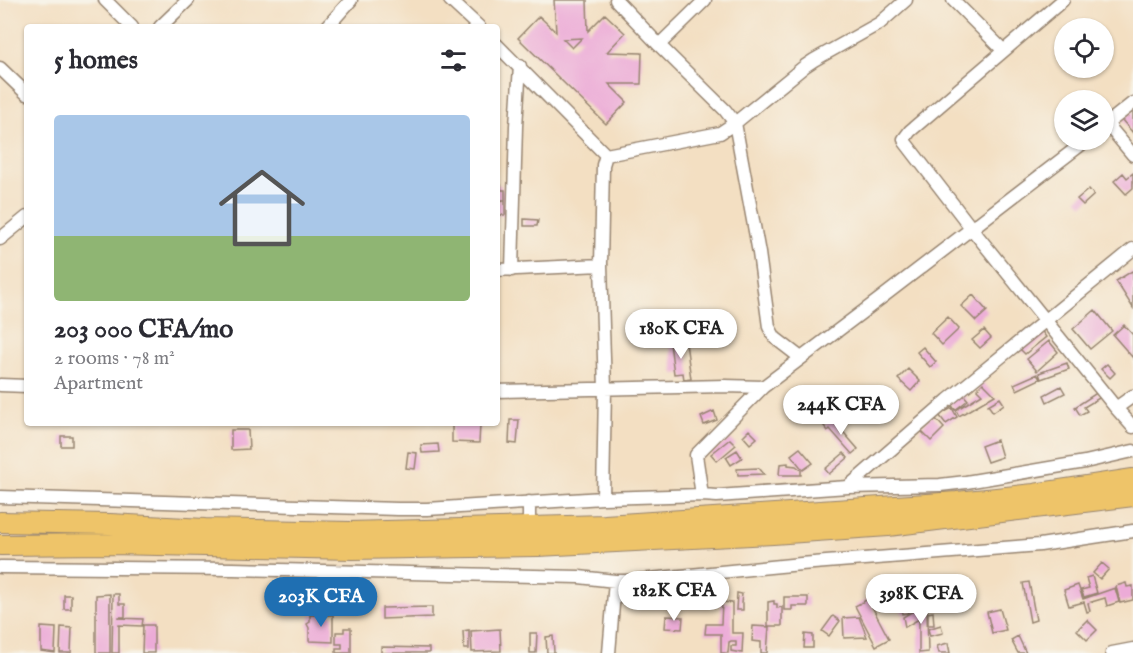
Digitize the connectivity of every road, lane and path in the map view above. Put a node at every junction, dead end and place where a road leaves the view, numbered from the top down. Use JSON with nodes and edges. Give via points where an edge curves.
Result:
{"nodes":[{"id":1,"x":105,"y":0,"type":"edge"},
{"id":2,"x":188,"y":0,"type":"edge"},
{"id":3,"x":351,"y":0,"type":"edge"},
{"id":4,"x":450,"y":0,"type":"edge"},
{"id":5,"x":616,"y":0,"type":"edge"},
{"id":6,"x":705,"y":0,"type":"edge"},
{"id":7,"x":906,"y":0,"type":"edge"},
{"id":8,"x":953,"y":0,"type":"edge"},
{"id":9,"x":1063,"y":0,"type":"edge"},
{"id":10,"x":129,"y":24,"type":"edge"},
{"id":11,"x":163,"y":24,"type":"edge"},
{"id":12,"x":330,"y":24,"type":"edge"},
{"id":13,"x":476,"y":24,"type":"edge"},
{"id":14,"x":659,"y":45,"type":"junction"},
{"id":15,"x":500,"y":48,"type":"edge"},
{"id":16,"x":1004,"y":50,"type":"junction"},
{"id":17,"x":520,"y":66,"type":"junction"},
{"id":18,"x":0,"y":68,"type":"edge"},
{"id":19,"x":24,"y":91,"type":"edge"},
{"id":20,"x":1133,"y":103,"type":"edge"},
{"id":21,"x":1114,"y":118,"type":"edge"},
{"id":22,"x":735,"y":123,"type":"junction"},
{"id":23,"x":1114,"y":134,"type":"edge"},
{"id":24,"x":1074,"y":150,"type":"edge"},
{"id":25,"x":606,"y":155,"type":"junction"},
{"id":26,"x":1133,"y":155,"type":"edge"},
{"id":27,"x":24,"y":220,"type":"edge"},
{"id":28,"x":972,"y":229,"type":"junction"},
{"id":29,"x":0,"y":239,"type":"edge"},
{"id":30,"x":1133,"y":249,"type":"edge"},
{"id":31,"x":601,"y":265,"type":"junction"},
{"id":32,"x":500,"y":270,"type":"edge"},
{"id":33,"x":512,"y":270,"type":"junction"},
{"id":34,"x":1045,"y":320,"type":"junction"},
{"id":35,"x":801,"y":358,"type":"junction"},
{"id":36,"x":0,"y":386,"type":"edge"},
{"id":37,"x":24,"y":386,"type":"edge"},
{"id":38,"x":763,"y":387,"type":"junction"},
{"id":39,"x":605,"y":389,"type":"junction"},
{"id":40,"x":500,"y":391,"type":"edge"},
{"id":41,"x":1133,"y":396,"type":"edge"},
{"id":42,"x":1116,"y":408,"type":"junction"},
{"id":43,"x":1133,"y":427,"type":"edge"},
{"id":44,"x":1133,"y":451,"type":"edge"},
{"id":45,"x":1133,"y":479,"type":"edge"},
{"id":46,"x":848,"y":487,"type":"junction"},
{"id":47,"x":702,"y":495,"type":"junction"},
{"id":48,"x":1133,"y":496,"type":"edge"},
{"id":49,"x":0,"y":497,"type":"edge"},
{"id":50,"x":603,"y":498,"type":"junction"},
{"id":51,"x":529,"y":502,"type":"junction"},
{"id":52,"x":0,"y":522,"type":"edge"},
{"id":53,"x":530,"y":527,"type":"junction"},
{"id":54,"x":1133,"y":531,"type":"edge"},
{"id":55,"x":0,"y":544,"type":"edge"},
{"id":56,"x":0,"y":567,"type":"edge"},
{"id":57,"x":615,"y":582,"type":"junction"},
{"id":58,"x":1133,"y":649,"type":"edge"},
{"id":59,"x":609,"y":653,"type":"edge"},
{"id":60,"x":1112,"y":653,"type":"edge"}],
"edges":[{"from":1,"to":10,"type":"street"},
{"from":2,"to":11,"type":"street"},
{"from":3,"to":12,"type":"street"},
{"from":4,"to":13,"type":"street"},
{"from":5,"to":14,"type":"street"},
{"from":6,"to":14,"type":"street"},
{"from":7,"to":22,"type":"street","via":[[880,23],[805,66]]},
{"from":8,"to":16,"type":"street"},
{"from":9,"to":16,"type":"street"},
{"from":14,"to":22,"type":"street"},
{"from":15,"to":17,"type":"street"},
{"from":16,"to":28,"type":"street","via":[[904,139]]},
{"from":17,"to":25,"type":"street"},
{"from":17,"to":33,"type":"street"},
{"from":18,"to":19,"type":"street"},
{"from":20,"to":21,"type":"street"},
{"from":22,"to":25,"type":"street","via":[[715,135]]},
{"from":22,"to":35,"type":"street","via":[[771,333]]},
{"from":23,"to":26,"type":"street"},
{"from":24,"to":28,"type":"street"},
{"from":25,"to":31,"type":"street"},
{"from":27,"to":29,"type":"street"},
{"from":28,"to":34,"type":"street"},
{"from":28,"to":35,"type":"street"},
{"from":30,"to":34,"type":"street"},
{"from":31,"to":33,"type":"street"},
{"from":31,"to":39,"type":"street"},
{"from":32,"to":33,"type":"street"},
{"from":34,"to":42,"type":"street"},
{"from":34,"to":46,"type":"street"},
{"from":35,"to":38,"type":"street"},
{"from":36,"to":37,"type":"street"},
{"from":38,"to":39,"type":"street"},
{"from":38,"to":47,"type":"street","via":[[696,454]]},
{"from":39,"to":40,"type":"street"},
{"from":39,"to":50,"type":"street"},
{"from":41,"to":42,"type":"street"},
{"from":42,"to":43,"type":"street"},
{"from":44,"to":46,"type":"street","via":[[966,482]]},
{"from":45,"to":53,"type":"main road","via":[[957,502]]},
{"from":46,"to":47,"type":"street"},
{"from":47,"to":50,"type":"street"},
{"from":48,"to":55,"type":"main road","via":[[888,526],[538,546],[353,549]]},
{"from":49,"to":51,"type":"street","via":[[398,509]]},
{"from":50,"to":51,"type":"street"},
{"from":51,"to":53,"type":"street"},
{"from":52,"to":53,"type":"main road","via":[[349,532]]},
{"from":54,"to":57,"type":"street","via":[[1040,545]]},
{"from":56,"to":57,"type":"street","via":[[555,576]]},
{"from":57,"to":59,"type":"street"},
{"from":58,"to":60,"type":"street"}]}
